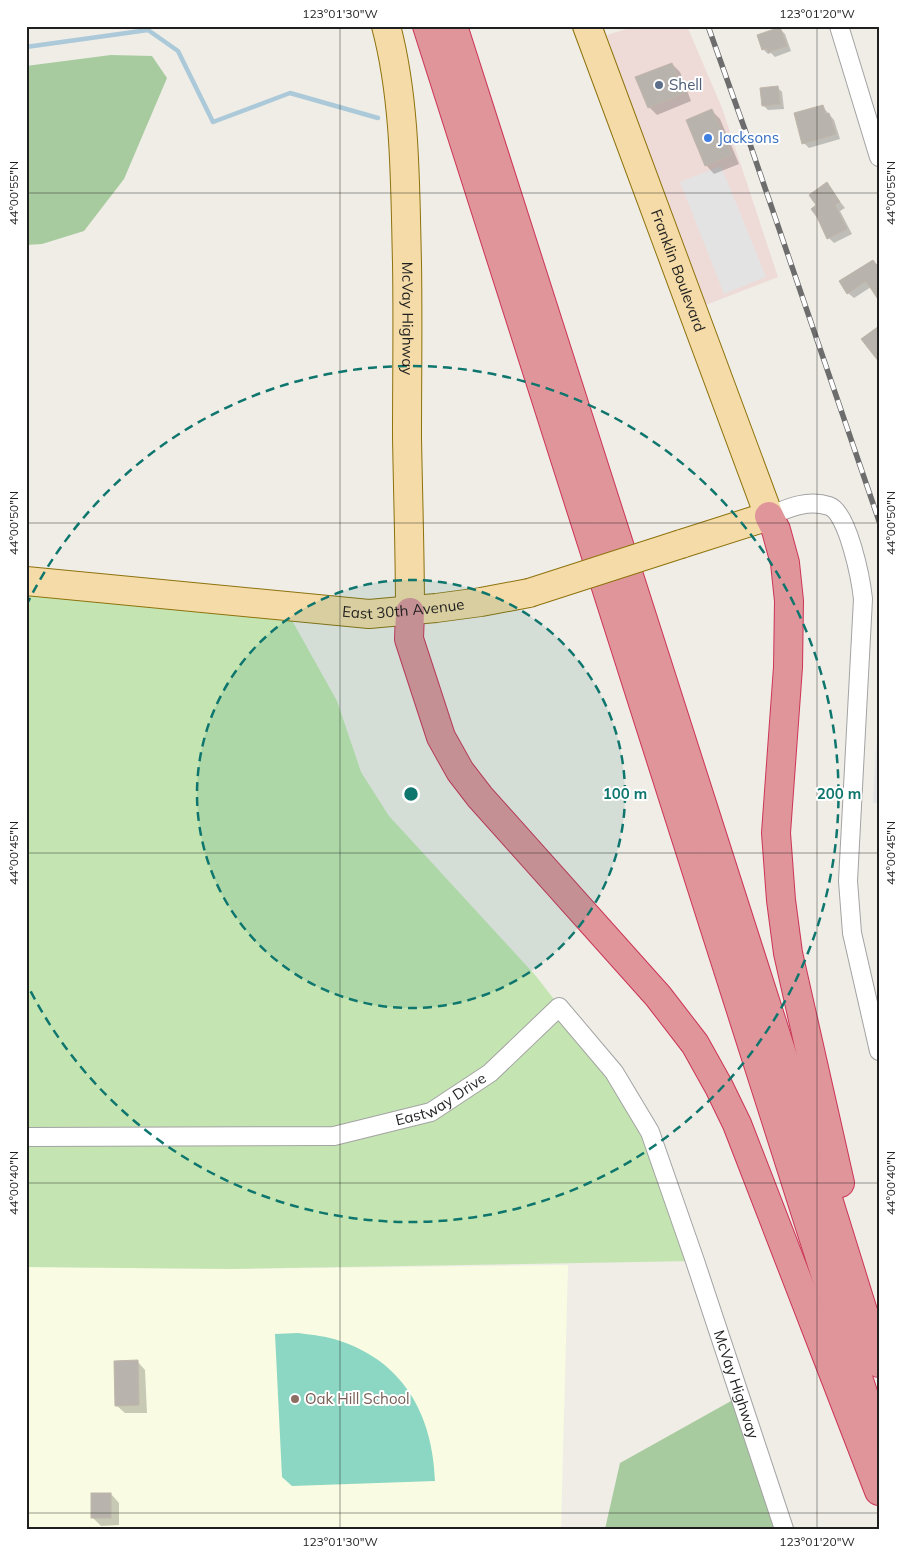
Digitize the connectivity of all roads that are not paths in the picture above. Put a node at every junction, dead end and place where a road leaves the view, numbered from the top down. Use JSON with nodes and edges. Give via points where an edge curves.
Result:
{"nodes":[{"id":1,"x":386,"y":26,"type":"edge"},
{"id":2,"x":427,"y":26,"type":"edge"},
{"id":3,"x":453,"y":26,"type":"edge"},
{"id":4,"x":587,"y":26,"type":"edge"},
{"id":5,"x":839,"y":26,"type":"edge"},
{"id":6,"x":879,"y":157,"type":"edge"},
{"id":7,"x":769,"y":516,"type":"junction"},
{"id":8,"x":26,"y":582,"type":"edge"},
{"id":9,"x":410,"y":612,"type":"junction"},
{"id":10,"x":879,"y":1051,"type":"edge"},
{"id":11,"x":26,"y":1137,"type":"edge"},
{"id":12,"x":689,"y":1241,"type":"joint"},
{"id":13,"x":879,"y":1355,"type":"edge"},
{"id":14,"x":879,"y":1364,"type":"edge"},
{"id":15,"x":879,"y":1443,"type":"edge"},
{"id":16,"x":879,"y":1491,"type":"edge"},
{"id":17,"x":784,"y":1529,"type":"edge"}],
"edges":[{"from":1,"to":9,"type":"main road","name":"McVay Highway","via":[[400,107],[405,201]]},
{"from":2,"to":15,"type":"highway"},
{"from":3,"to":14,"type":"highway"},
{"from":4,"to":7,"type":"main road","name":"Franklin Boulevard"},
{"from":5,"to":6,"type":"street"},
{"from":7,"to":9,"type":"main road","name":"East 30th Avenue","bridge":true,"via":[[529,593]]},
{"from":7,"to":10,"type":"street","via":[[811,503],[831,506],[843,521],[860,573],[863,599],[848,881],[852,932]]},
{"from":7,"to":13,"type":"highway","via":[[785,563],[789,601],[788,667],[776,834],[781,900],[790,962]]},
{"from":8,"to":9,"type":"main road","name":"East 30th Avenue","via":[[368,614]]},
{"from":9,"to":16,"type":"highway","via":[[409,639],[429,703],[441,737],[460,770],[480,797],[658,996],[695,1044],[720,1087]]},
{"from":11,"to":12,"type":"street","name":"Eastway Drive","via":[[343,1134],[432,1112],[490,1073],[559,1007],[614,1072],[650,1132]]},
{"from":12,"to":17,"type":"street","name":"McVay Highway"}]}
